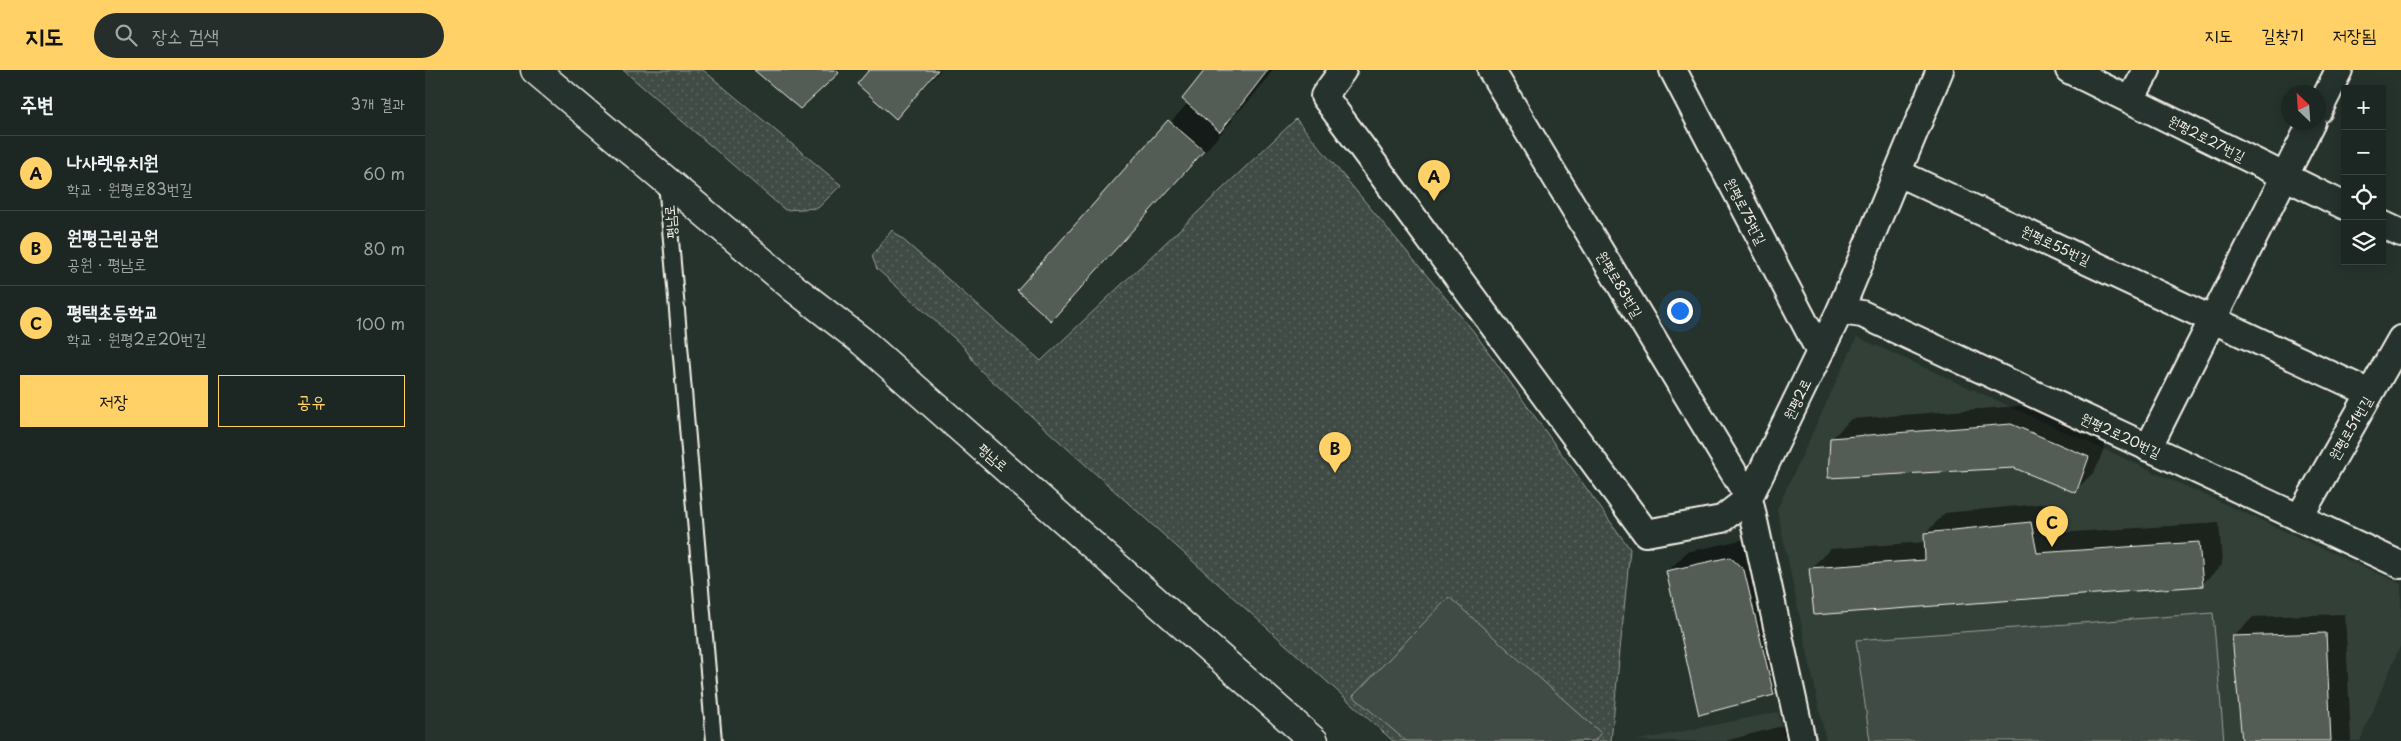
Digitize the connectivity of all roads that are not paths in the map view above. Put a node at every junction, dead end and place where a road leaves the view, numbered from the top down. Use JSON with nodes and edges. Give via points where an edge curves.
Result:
{"nodes":[{"id":1,"x":535,"y":70,"type":"edge"},
{"id":2,"x":1343,"y":70,"type":"edge"},
{"id":3,"x":1491,"y":70,"type":"edge"},
{"id":4,"x":1673,"y":70,"type":"edge"},
{"id":5,"x":1940,"y":70,"type":"edge"},
{"id":6,"x":2069,"y":70,"type":"edge"},
{"id":7,"x":2147,"y":70,"type":"edge"},
{"id":8,"x":2339,"y":70,"type":"edge"},
{"id":9,"x":2326,"y":96,"type":"edge"},
{"id":10,"x":2131,"y":99,"type":"junction"},
{"id":11,"x":2308,"y":130,"type":"edge"},
{"id":12,"x":1899,"y":173,"type":"junction"},
{"id":13,"x":2284,"y":177,"type":"junction"},
{"id":14,"x":666,"y":182,"type":"junction"},
{"id":15,"x":2341,"y":204,"type":"edge"},
{"id":16,"x":2386,"y":226,"type":"edge"},
{"id":17,"x":2401,"y":233,"type":"edge"},
{"id":18,"x":1840,"y":311,"type":"junction"},
{"id":19,"x":2214,"y":318,"type":"junction"},
{"id":20,"x":2401,"y":338,"type":"edge"},
{"id":21,"x":1819,"y":352,"type":"junction"},
{"id":22,"x":2370,"y":393,"type":"junction"},
{"id":23,"x":2148,"y":448,"type":"junction"},
{"id":24,"x":1749,"y":498,"type":"junction"},
{"id":25,"x":2299,"y":518,"type":"junction"},
{"id":26,"x":2401,"y":565,"type":"edge"},
{"id":27,"x":714,"y":741,"type":"edge"},
{"id":28,"x":1314,"y":741,"type":"edge"},
{"id":29,"x":1802,"y":741,"type":"edge"}],
"edges":[{"from":1,"to":14,"type":"street","name":"평남로"},
{"from":2,"to":24,"type":"street","via":[[1324,96],[1647,533],[1722,519]]},
{"from":3,"to":24,"type":"street","name":"원평로83번길"},
{"from":4,"to":21,"type":"street","name":"원평로75번길"},
{"from":5,"to":12,"type":"street","name":"원평2로"},
{"from":6,"to":10,"type":"street","name":"원평2로27번길"},
{"from":7,"to":10,"type":"street"},
{"from":8,"to":9,"type":"street"},
{"from":10,"to":13,"type":"street","name":"원평2로27번길"},
{"from":11,"to":13,"type":"street"},
{"from":12,"to":18,"type":"street","name":"원평2로"},
{"from":12,"to":19,"type":"street","name":"원평로55번길"},
{"from":13,"to":15,"type":"street","name":"원평2로27번길"},
{"from":13,"to":19,"type":"street"},
{"from":14,"to":27,"type":"lane","name":"평남로"},
{"from":14,"to":28,"type":"street","name":"평남로","via":[[863,342]]},
{"from":16,"to":17,"type":"street"},
{"from":18,"to":21,"type":"street","name":"원평2로"},
{"from":18,"to":23,"type":"street","name":"원평2로20번길","via":[[1862,314]]},
{"from":19,"to":22,"type":"street","name":"원평로55번길"},
{"from":19,"to":23,"type":"street"},
{"from":20,"to":22,"type":"street","name":"원평로51번길"},
{"from":21,"to":24,"type":"street","name":"원평2로"},
{"from":22,"to":25,"type":"street","name":"원평로51번길"},
{"from":23,"to":25,"type":"street","name":"원평2로20번길"},
{"from":24,"to":29,"type":"street"},
{"from":25,"to":26,"type":"street","name":"원평2로20번길"}]}
